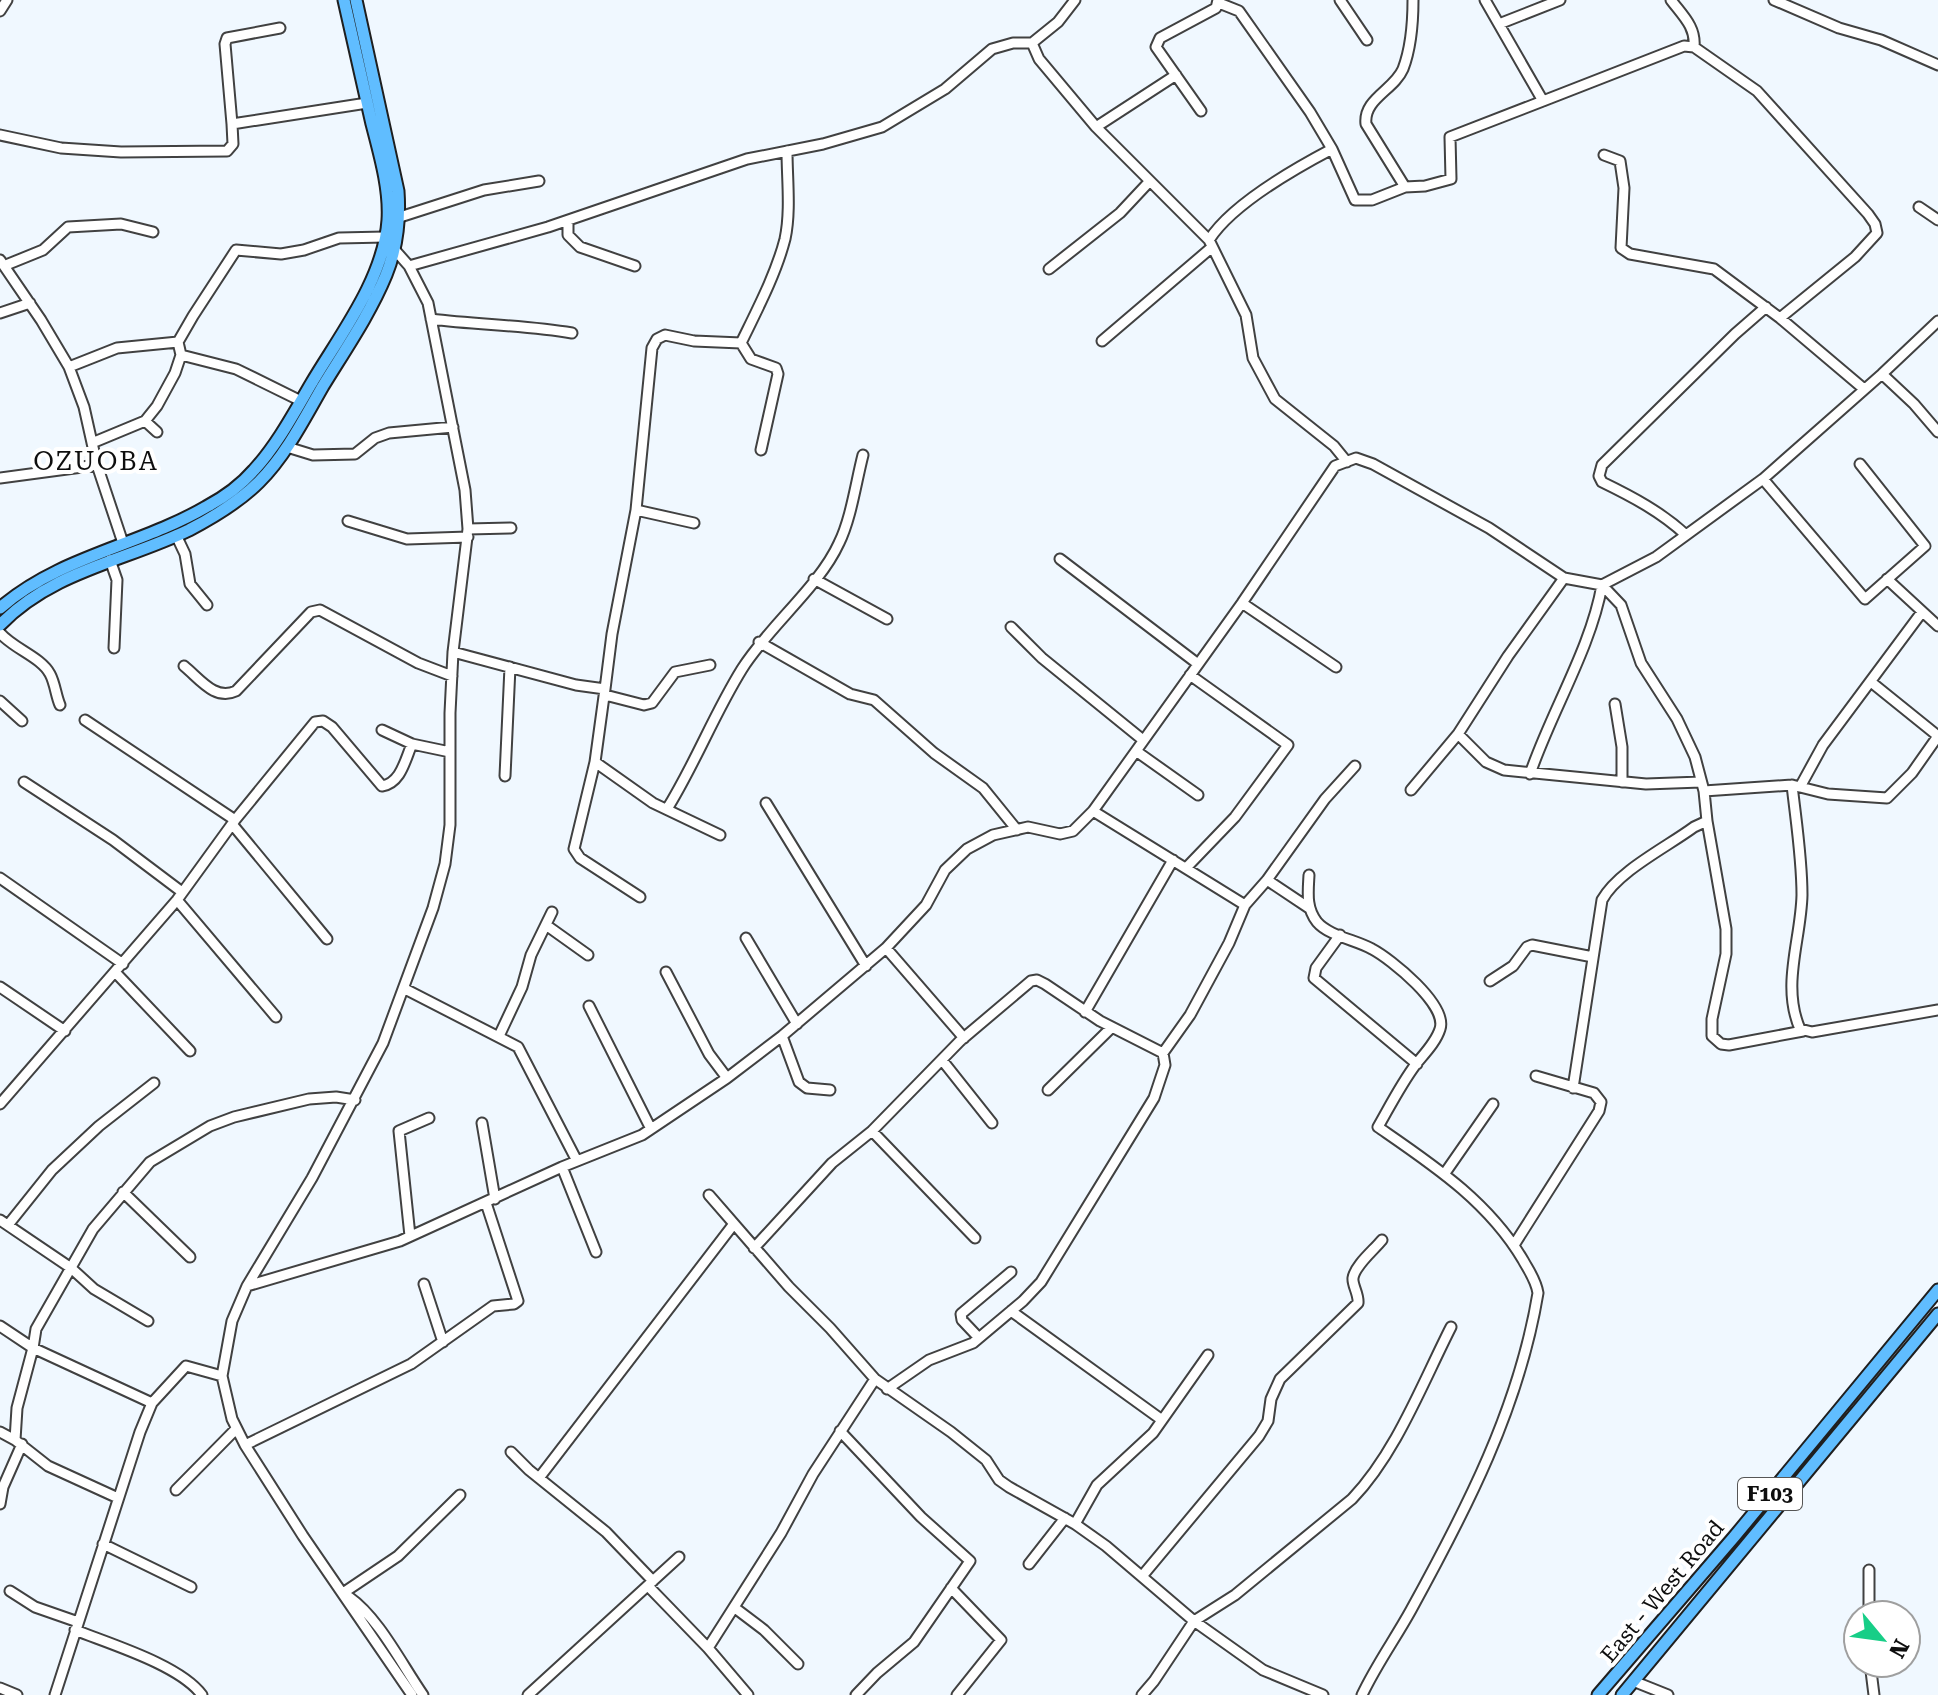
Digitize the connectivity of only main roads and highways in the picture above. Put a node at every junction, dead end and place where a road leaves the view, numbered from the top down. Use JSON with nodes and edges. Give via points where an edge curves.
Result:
{"nodes":[{"id":1,"x":344,"y":0,"type":"edge"},
{"id":2,"x":356,"y":0,"type":"edge"},
{"id":3,"x":1,"y":605,"type":"edge"},
{"id":4,"x":0,"y":625,"type":"edge"},
{"id":5,"x":1938,"y":1290,"type":"edge"},
{"id":6,"x":1938,"y":1314,"type":"edge"},
{"id":7,"x":1598,"y":1695,"type":"edge"},
{"id":8,"x":1622,"y":1695,"type":"edge"}],
"edges":[{"from":1,"to":3,"type":"main road","via":[[388,220],[364,294],[263,459],[229,492],[184,520],[50,574]]},
{"from":2,"to":4,"type":"main road","via":[[400,217],[387,274],[375,298],[287,447],[238,502],[176,535],[55,584]]},
{"from":5,"to":7,"type":"main road","name":"East - West Road","number":"F103"},
{"from":6,"to":8,"type":"main road","name":"East - West Road","number":"F103"}]}
